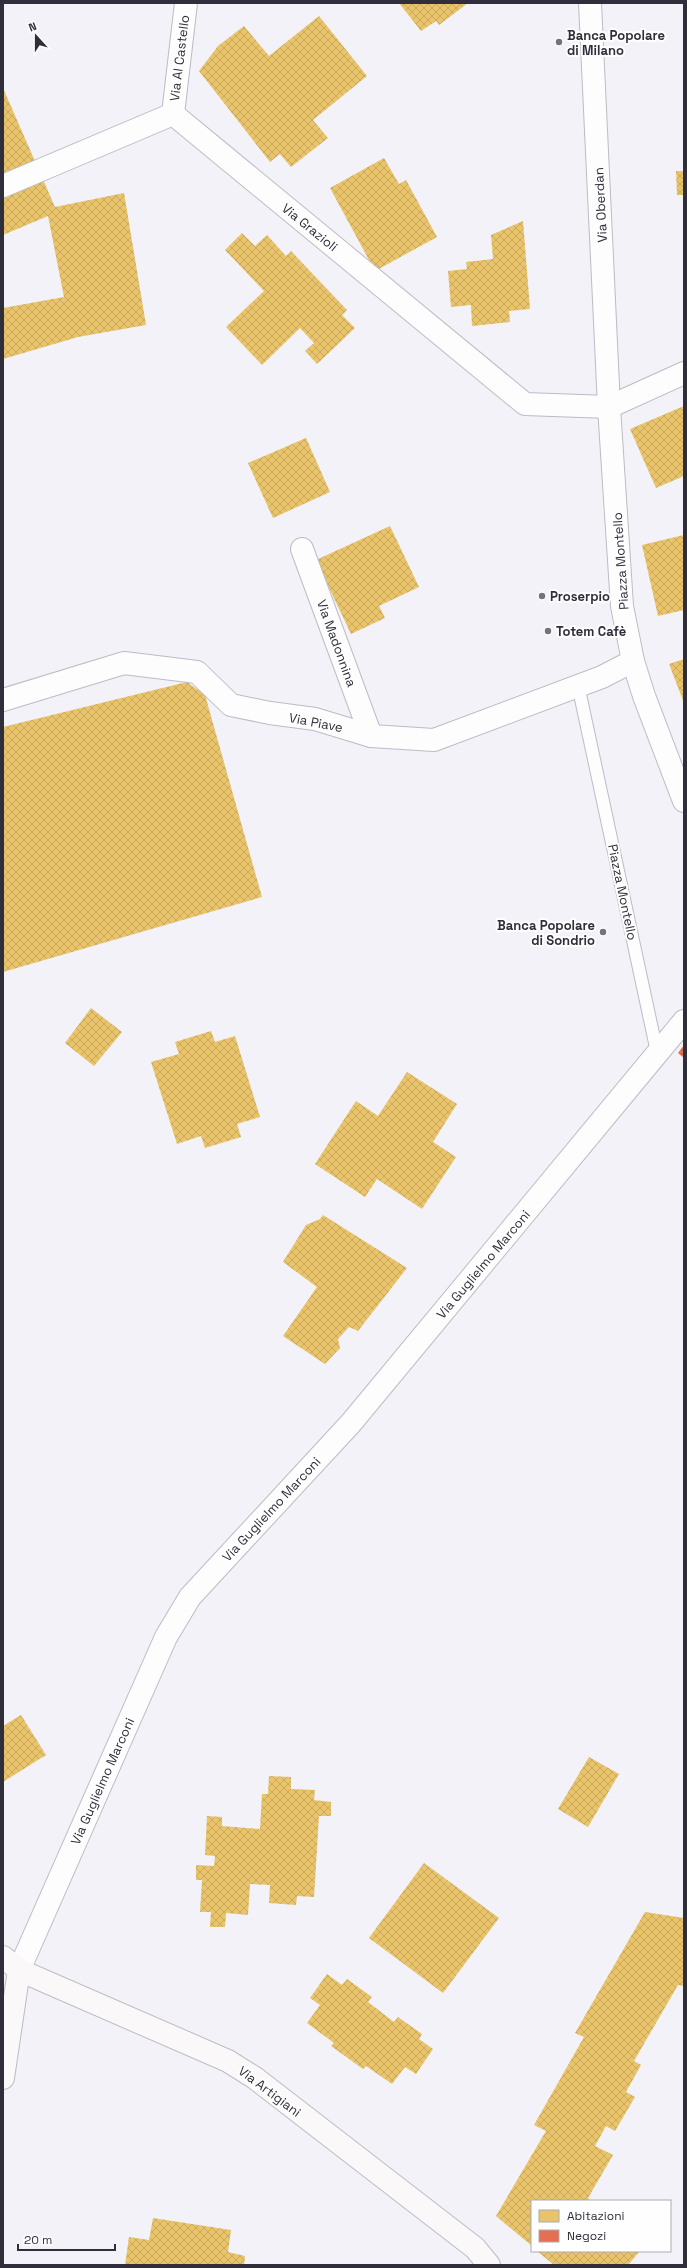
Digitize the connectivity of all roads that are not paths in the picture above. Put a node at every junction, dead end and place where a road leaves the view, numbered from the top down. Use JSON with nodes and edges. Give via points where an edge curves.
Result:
{"nodes":[{"id":1,"x":186,"y":3,"type":"edge"},
{"id":2,"x":590,"y":3,"type":"edge"},
{"id":3,"x":173,"y":114,"type":"junction"},
{"id":4,"x":3,"y":186,"type":"edge"},
{"id":5,"x":684,"y":373,"type":"edge"},
{"id":6,"x":609,"y":407,"type":"junction"},
{"id":7,"x":302,"y":549,"type":"dead end"},
{"id":8,"x":633,"y":661,"type":"junction"},
{"id":9,"x":578,"y":686,"type":"junction"},
{"id":10,"x":3,"y":700,"type":"edge"},
{"id":11,"x":371,"y":736,"type":"junction"},
{"id":12,"x":684,"y":801,"type":"edge"},
{"id":13,"x":684,"y":1021,"type":"edge"},
{"id":14,"x":657,"y":1052,"type":"junction"},
{"id":15,"x":11,"y":1964,"type":"edge"},
{"id":16,"x":3,"y":2078,"type":"edge"},
{"id":17,"x":489,"y":2265,"type":"edge"}],
"edges":[{"from":1,"to":3,"type":"street","name":"Via Al Castello"},
{"from":2,"to":6,"type":"street","name":"Via Oberdan"},
{"from":3,"to":4,"type":"street"},
{"from":3,"to":6,"type":"street","name":"Via Grazioli","via":[[525,404]]},
{"from":5,"to":6,"type":"street"},
{"from":6,"to":8,"type":"street","name":"Piazza Montello","via":[[622,606]]},
{"from":7,"to":11,"type":"street","name":"Via Madonnina"},
{"from":8,"to":9,"type":"street","name":"Via Piave"},
{"from":8,"to":12,"type":"street","name":"Piazza Montello"},
{"from":9,"to":11,"type":"street","name":"Via Piave","via":[[434,740]]},
{"from":9,"to":14,"type":"lane","name":"Piazza Montello"},
{"from":10,"to":11,"type":"street","name":"Via Piave","via":[[124,663],[197,672],[231,705],[315,719]]},
{"from":13,"to":14,"type":"street","name":"Via Guglielmo Marconi"},
{"from":14,"to":15,"type":"street","name":"Via Guglielmo Marconi","via":[[351,1423],[190,1598],[166,1637]]},
{"from":15,"to":16,"type":"street","name":"Via Guglielmo Marconi"},
{"from":15,"to":17,"type":"street","name":"Via Artigiani","via":[[228,2061],[254,2078],[475,2248]]}]}
